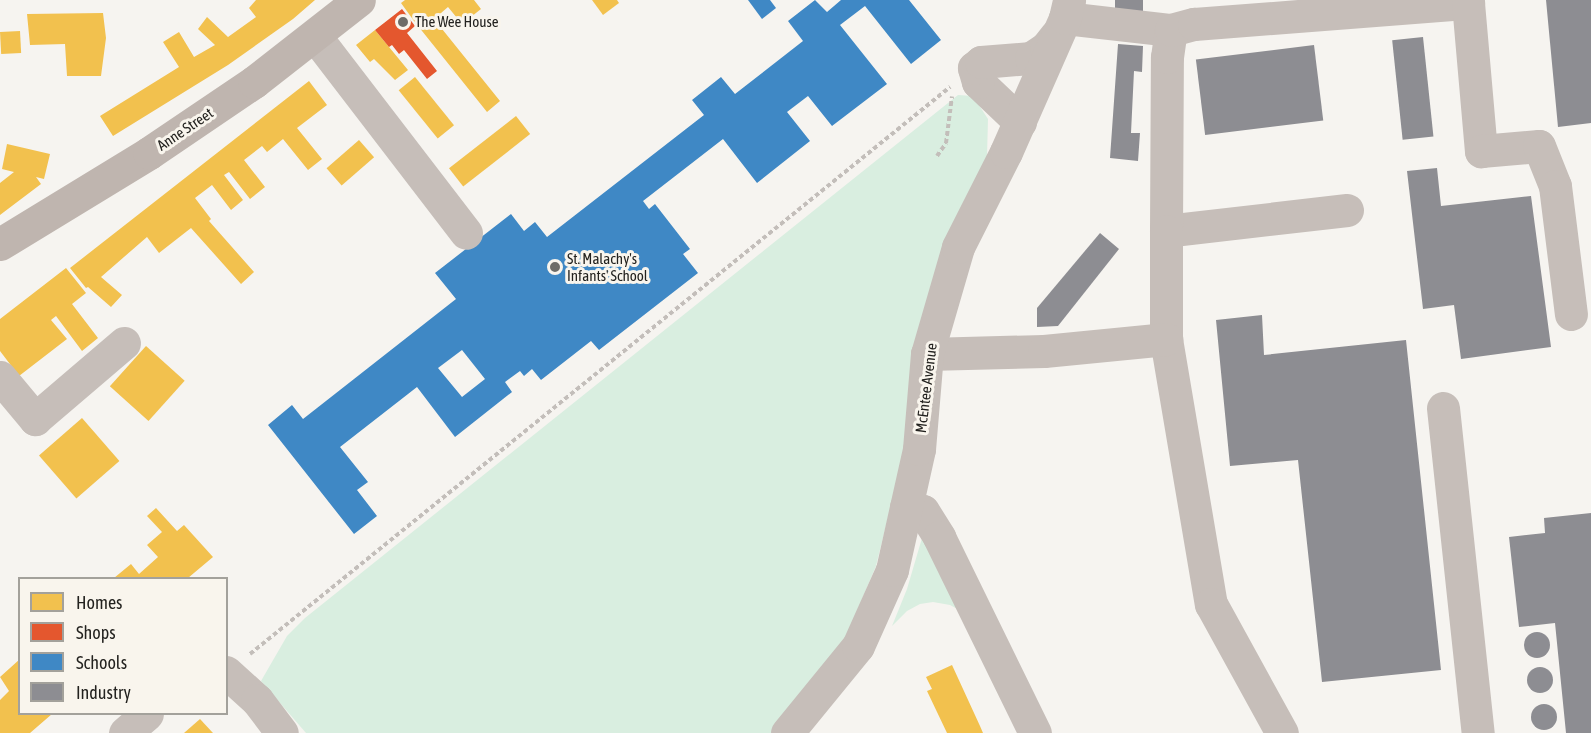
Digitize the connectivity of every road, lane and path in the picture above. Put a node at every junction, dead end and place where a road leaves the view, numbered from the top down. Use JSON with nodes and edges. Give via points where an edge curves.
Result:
{"nodes":[{"id":1,"x":359,"y":0,"type":"edge"},
{"id":2,"x":1064,"y":17,"type":"edge"},
{"id":3,"x":1171,"y":30,"type":"junction"},
{"id":4,"x":315,"y":36,"type":"junction"},
{"id":5,"x":1020,"y":122,"type":"junction"},
{"id":6,"x":937,"y":156,"type":"dead end"},
{"id":7,"x":1347,"y":210,"type":"dead end"},
{"id":8,"x":1166,"y":231,"type":"junction"},
{"id":9,"x":466,"y":233,"type":"dead end"},
{"id":10,"x":0,"y":244,"type":"edge"},
{"id":11,"x":1571,"y":314,"type":"dead end"},
{"id":12,"x":1166,"y":339,"type":"junction"},
{"id":13,"x":124,"y":344,"type":"dead end"},
{"id":14,"x":927,"y":354,"type":"junction"},
{"id":15,"x":0,"y":377,"type":"edge"},
{"id":16,"x":1443,"y":408,"type":"dead end"},
{"id":17,"x":906,"y":507,"type":"junction"},
{"id":18,"x":228,"y":672,"type":"edge"},
{"id":19,"x":146,"y":715,"type":"edge"},
{"id":20,"x":125,"y":733,"type":"edge"},
{"id":21,"x":282,"y":733,"type":"edge"},
{"id":22,"x":787,"y":733,"type":"edge"},
{"id":23,"x":1035,"y":733,"type":"edge"},
{"id":24,"x":1282,"y":733,"type":"edge"},
{"id":25,"x":1478,"y":733,"type":"edge"}],
"edges":[{"from":1,"to":4,"type":"main road","name":"Anne Street"},
{"from":2,"to":3,"type":"street"},
{"from":2,"to":5,"type":"street","name":"McEntee Avenue"},
{"from":2,"to":5,"type":"street","via":[[1046,48],[1031,58],[981,62],[974,68],[978,82]]},
{"from":3,"to":8,"type":"street","via":[[1167,57]]},
{"from":3,"to":11,"type":"street","via":[[1194,24],[1468,3],[1481,151],[1539,146],[1555,186]]},
{"from":4,"to":9,"type":"street"},
{"from":4,"to":10,"type":"main road","name":"Anne Street","via":[[149,153]]},
{"from":5,"to":14,"type":"street","name":"McEntee Avenue","via":[[958,247]]},
{"from":6,"to":18,"type":"path","via":[[946,143],[954,84]]},
{"from":7,"to":8,"type":"street"},
{"from":8,"to":12,"type":"street"},
{"from":12,"to":14,"type":"street","via":[[1044,351]]},
{"from":12,"to":24,"type":"street","via":[[1210,604]]},
{"from":13,"to":15,"type":"street","via":[[35,419]]},
{"from":14,"to":17,"type":"street","name":"McEntee Avenue","via":[[919,449]]},
{"from":16,"to":25,"type":"street"},
{"from":17,"to":22,"type":"street","name":"McEntee Avenue","via":[[892,570],[858,646]]},
{"from":17,"to":23,"type":"street","via":[[923,511],[939,537]]},
{"from":18,"to":21,"type":"street","via":[[257,700]]},
{"from":19,"to":20,"type":"street"}]}
